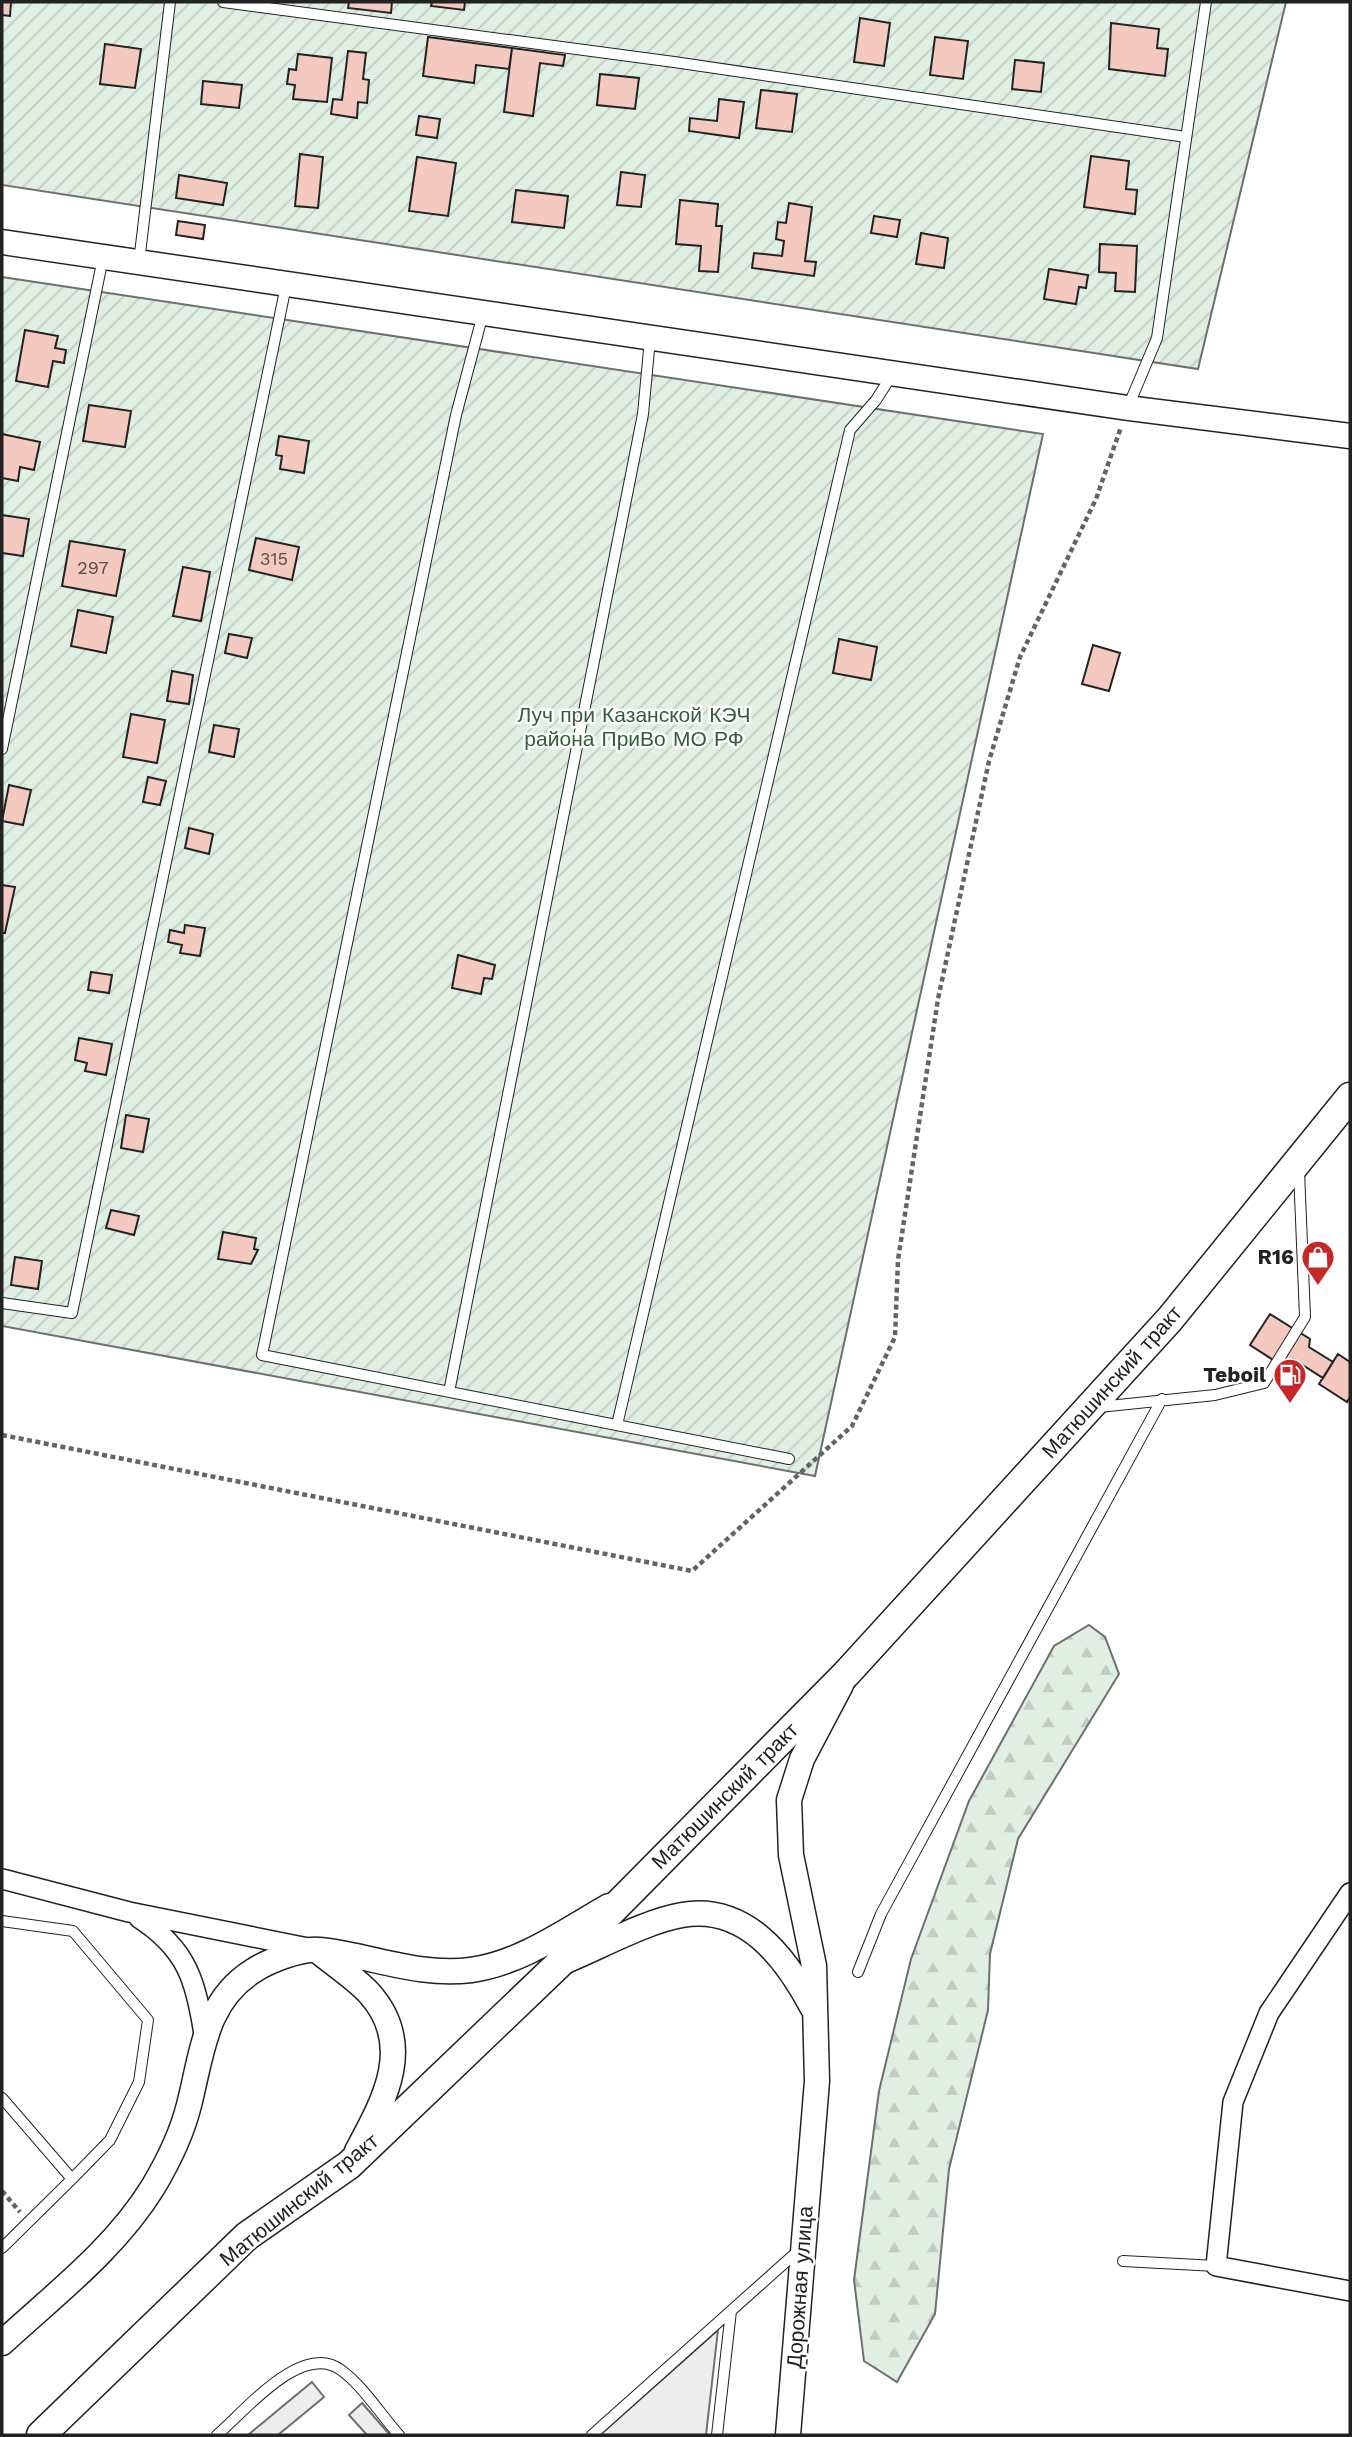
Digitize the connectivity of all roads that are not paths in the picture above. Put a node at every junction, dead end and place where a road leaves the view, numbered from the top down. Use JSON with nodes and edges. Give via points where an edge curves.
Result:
{"nodes":[{"id":1,"x":170,"y":2,"type":"edge"},
{"id":2,"x":223,"y":2,"type":"edge"},
{"id":3,"x":1206,"y":2,"type":"edge"},
{"id":4,"x":1186,"y":137,"type":"junction"},
{"id":5,"x":2,"y":242,"type":"edge"},
{"id":6,"x":103,"y":258,"type":"junction"},
{"id":7,"x":139,"y":263,"type":"junction"},
{"id":8,"x":286,"y":285,"type":"junction"},
{"id":9,"x":483,"y":314,"type":"junction"},
{"id":10,"x":650,"y":338,"type":"junction"},
{"id":11,"x":893,"y":373,"type":"junction"},
{"id":12,"x":1128,"y":408,"type":"junction"},
{"id":13,"x":1350,"y":436,"type":"edge"},
{"id":14,"x":2,"y":749,"type":"edge"},
{"id":15,"x":1350,"y":1097,"type":"edge"},
{"id":16,"x":1299,"y":1164,"type":"junction"},
{"id":17,"x":2,"y":1303,"type":"edge"},
{"id":18,"x":449,"y":1392,"type":"junction"},
{"id":19,"x":1162,"y":1399,"type":"junction"},
{"id":20,"x":1088,"y":1409,"type":"junction"},
{"id":21,"x":617,"y":1425,"type":"junction"},
{"id":22,"x":789,"y":1459,"type":"dead end"},
{"id":23,"x":846,"y":1674,"type":"junction"},
{"id":24,"x":2,"y":1879,"type":"edge"},
{"id":25,"x":1350,"y":1893,"type":"edge"},
{"id":26,"x":625,"y":1897,"type":"junction"},
{"id":27,"x":129,"y":1912,"type":"junction"},
{"id":28,"x":2,"y":1921,"type":"edge"},
{"id":29,"x":316,"y":1950,"type":"junction"},
{"id":30,"x":559,"y":1964,"type":"junction"},
{"id":31,"x":859,"y":1972,"type":"dead end"},
{"id":32,"x":814,"y":2011,"type":"junction"},
{"id":33,"x":204,"y":2035,"type":"junction"},
{"id":34,"x":2,"y":2098,"type":"edge"},
{"id":35,"x":349,"y":2165,"type":"junction"},
{"id":36,"x":72,"y":2179,"type":"junction"},
{"id":37,"x":2,"y":2248,"type":"edge"},
{"id":38,"x":802,"y":2248,"type":"junction"},
{"id":39,"x":1123,"y":2261,"type":"dead end"},
{"id":40,"x":1216,"y":2266,"type":"junction"},
{"id":41,"x":1350,"y":2291,"type":"edge"},
{"id":42,"x":731,"y":2311,"type":"junction"},
{"id":43,"x":2,"y":2343,"type":"edge"},
{"id":44,"x":41,"y":2435,"type":"edge"},
{"id":45,"x":217,"y":2435,"type":"edge"},
{"id":46,"x":399,"y":2435,"type":"edge"},
{"id":47,"x":592,"y":2435,"type":"edge"},
{"id":48,"x":717,"y":2435,"type":"edge"},
{"id":49,"x":788,"y":2435,"type":"edge"}],
"edges":[{"from":1,"to":7,"type":"lane"},
{"from":2,"to":4,"type":"lane"},
{"from":3,"to":4,"type":"lane"},
{"from":4,"to":12,"type":"lane","via":[[1157,338]]},
{"from":5,"to":6,"type":"street"},
{"from":6,"to":7,"type":"street"},
{"from":6,"to":14,"type":"lane"},
{"from":7,"to":8,"type":"street"},
{"from":8,"to":9,"type":"street"},
{"from":8,"to":17,"type":"lane","via":[[72,1313]]},
{"from":9,"to":10,"type":"street"},
{"from":9,"to":18,"type":"lane","via":[[456,415],[262,1355]]},
{"from":10,"to":11,"type":"street"},
{"from":10,"to":18,"type":"lane","via":[[643,414]]},
{"from":11,"to":12,"type":"street"},
{"from":11,"to":21,"type":"lane","via":[[850,430]]},
{"from":12,"to":13,"type":"street"},
{"from":15,"to":16,"type":"main road","name":"Матюшинский тракт"},
{"from":16,"to":19,"type":"lane","via":[[1306,1317],[1264,1383],[1216,1395]]},
{"from":16,"to":20,"type":"main road","name":"Матюшинский тракт"},
{"from":18,"to":21,"type":"lane"},
{"from":19,"to":20,"type":"lane"},
{"from":19,"to":31,"type":"lane","via":[[881,1914]]},
{"from":20,"to":23,"type":"main road","name":"Матюшинский тракт"},
{"from":21,"to":22,"type":"lane"},
{"from":23,"to":26,"type":"main road","name":"Матюшинский тракт"},
{"from":23,"to":32,"type":"street","name":"Дорожная улица","via":[[803,1759],[789,1800],[791,1855],[814,1966]]},
{"from":24,"to":27,"type":"street"},
{"from":25,"to":40,"type":"street","via":[[1269,2013],[1233,2102]]},
{"from":26,"to":29,"type":"street","via":[[520,1956],[470,1970],[419,1970]]},
{"from":26,"to":30,"type":"main road","name":"Матюшинский тракт"},
{"from":27,"to":29,"type":"street"},
{"from":27,"to":33,"type":"street","via":[[160,1932],[184,1960],[197,1989]]},
{"from":28,"to":36,"type":"lane","via":[[72,1931],[148,2020],[139,2082],[110,2140]]},
{"from":29,"to":33,"type":"street","via":[[254,1970],[232,1988]]},
{"from":29,"to":35,"type":"street","via":[[369,1993],[392,2042],[392,2072],[385,2098]]},
{"from":30,"to":32,"type":"street","via":[[684,1914],[716,1916],[744,1925],[771,1945],[794,1973]]},
{"from":30,"to":35,"type":"main road","name":"Матюшинский тракт"},
{"from":32,"to":38,"type":"street","name":"Дорожная улица","via":[[817,2081]]},
{"from":33,"to":43,"type":"street","via":[[189,2107],[153,2188],[97,2256]]},
{"from":34,"to":36,"type":"lane"},
{"from":35,"to":44,"type":"main road","name":"Матюшинский тракт","via":[[247,2236]]},
{"from":36,"to":37,"type":"lane"},
{"from":38,"to":42,"type":"lane"},
{"from":38,"to":49,"type":"street","name":"Дорожная улица"},
{"from":39,"to":40,"type":"lane"},
{"from":40,"to":41,"type":"street"},
{"from":42,"to":47,"type":"lane"},
{"from":42,"to":48,"type":"lane"},
{"from":45,"to":46,"type":"lane","via":[[292,2370],[318,2362],[342,2371]]}]}
